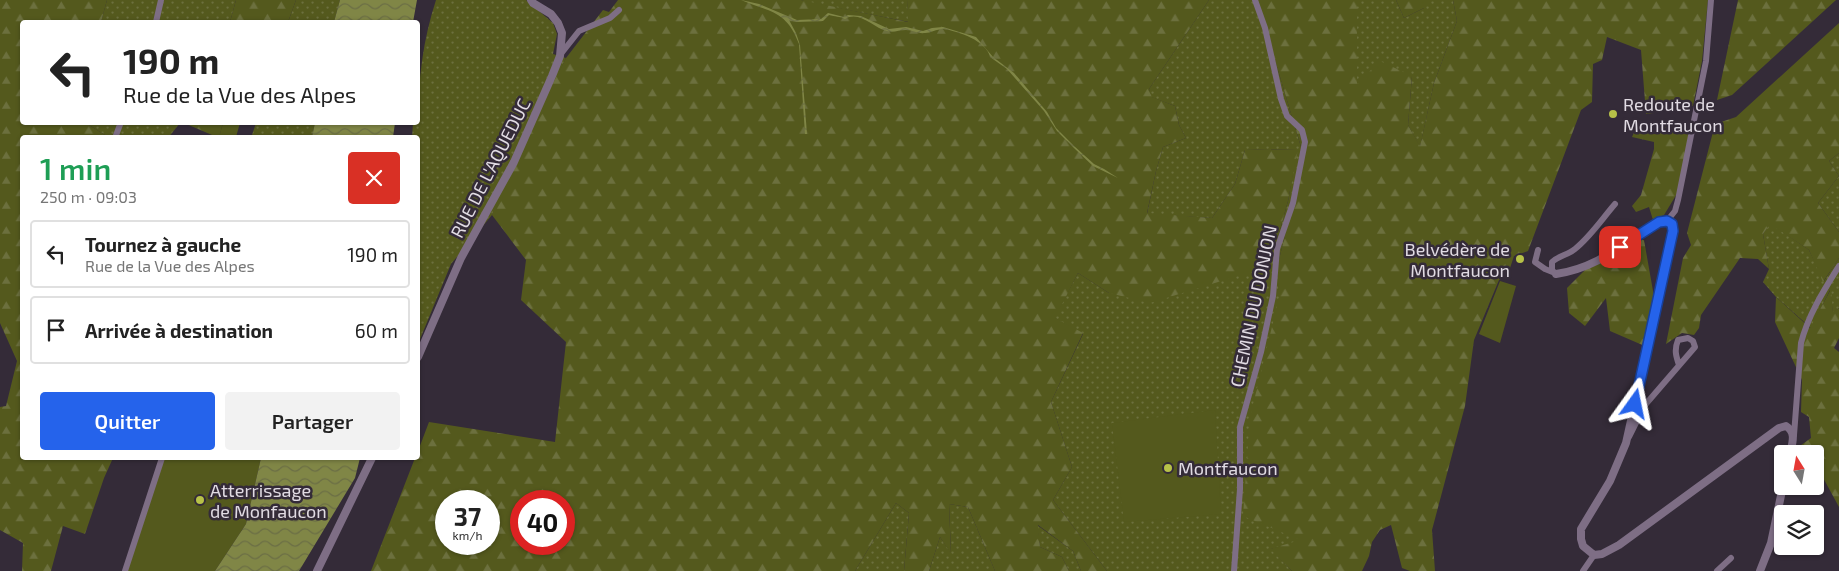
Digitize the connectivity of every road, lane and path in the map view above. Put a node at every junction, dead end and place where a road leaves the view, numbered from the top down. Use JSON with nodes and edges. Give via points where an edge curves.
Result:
{"nodes":[{"id":1,"x":161,"y":0,"type":"edge"},
{"id":2,"x":531,"y":0,"type":"edge"},
{"id":3,"x":1255,"y":0,"type":"edge"},
{"id":4,"x":1711,"y":0,"type":"edge"},
{"id":5,"x":619,"y":10,"type":"dead end"},
{"id":6,"x":156,"y":20,"type":"edge"},
{"id":7,"x":560,"y":56,"type":"junction"},
{"id":8,"x":1615,"y":204,"type":"dead end"},
{"id":9,"x":1667,"y":221,"type":"junction"},
{"id":10,"x":1538,"y":250,"type":"dead end"},
{"id":11,"x":1839,"y":266,"type":"edge"},
{"id":12,"x":1556,"y":274,"type":"junction"},
{"id":13,"x":420,"y":352,"type":"edge"},
{"id":14,"x":1679,"y":365,"type":"dead end"},
{"id":15,"x":1794,"y":435,"type":"junction"},
{"id":16,"x":1626,"y":443,"type":"junction"},
{"id":17,"x":1792,"y":445,"type":"edge"},
{"id":18,"x":161,"y":460,"type":"edge"},
{"id":19,"x":371,"y":460,"type":"edge"},
{"id":20,"x":1781,"y":495,"type":"edge"},
{"id":21,"x":1594,"y":555,"type":"junction"},
{"id":22,"x":1731,"y":558,"type":"dead end"},
{"id":23,"x":125,"y":571,"type":"edge"},
{"id":24,"x":317,"y":571,"type":"edge"},
{"id":25,"x":1234,"y":571,"type":"edge"},
{"id":26,"x":1583,"y":571,"type":"edge"},
{"id":27,"x":1717,"y":571,"type":"edge"},
{"id":28,"x":1760,"y":571,"type":"edge"}],
"edges":[{"from":1,"to":6,"type":"street"},
{"from":2,"to":7,"type":"street","name":"RUE DE L'AQUEDUC","via":[[558,23],[562,33]]},
{"from":3,"to":25,"type":"street","name":"CHEMIN DU DONJON","via":[[1287,116],[1302,130],[1306,142],[1293,203],[1277,249],[1273,296],[1240,427],[1240,489]]},
{"from":4,"to":9,"type":"street","via":[[1706,62],[1680,191],[1675,211]]},
{"from":5,"to":7,"type":"street","via":[[610,18],[579,31]]},
{"from":7,"to":13,"type":"street","name":"RUE DE L'AQUEDUC","via":[[514,162],[461,258]]},
{"from":8,"to":12,"type":"street","via":[[1580,245],[1552,262],[1552,270]]},
{"from":9,"to":12,"type":"street","via":[[1659,222],[1595,262],[1572,272]]},
{"from":9,"to":16,"type":"street","via":[[1672,224],[1673,231]]},
{"from":10,"to":12,"type":"street","via":[[1535,262]]},
{"from":11,"to":15,"type":"street","via":[[1820,296],[1801,343]]},
{"from":14,"to":16,"type":"street","via":[[1645,405]]},
{"from":15,"to":17,"type":"street"},
{"from":15,"to":21,"type":"street","via":[[1786,426],[1779,428],[1620,545]]},
{"from":16,"to":21,"type":"street","via":[[1610,481],[1582,529],[1583,546]]},
{"from":18,"to":23,"type":"street"},
{"from":19,"to":24,"type":"street"},
{"from":20,"to":28,"type":"street","via":[[1771,543]]},
{"from":21,"to":26,"type":"street"},
{"from":22,"to":27,"type":"street"}]}
